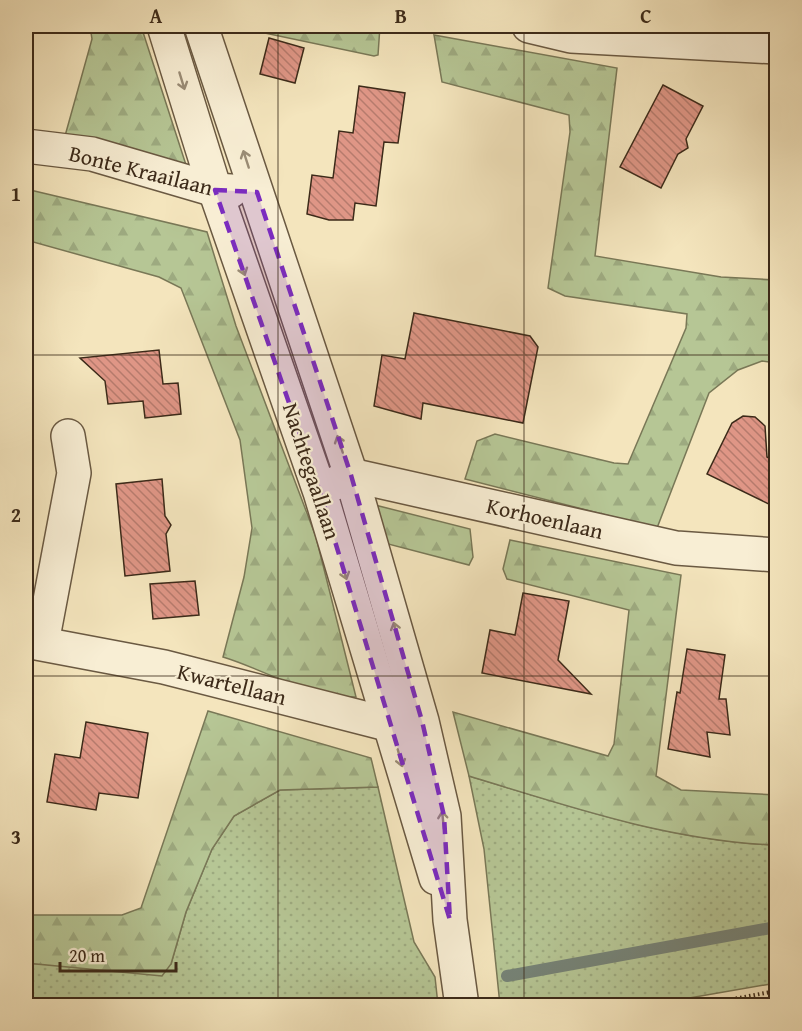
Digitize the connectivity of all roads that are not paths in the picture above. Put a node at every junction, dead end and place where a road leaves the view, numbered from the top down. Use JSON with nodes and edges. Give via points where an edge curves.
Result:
{"nodes":[{"id":1,"x":164,"y":26,"type":"edge"},
{"id":2,"x":201,"y":26,"type":"edge"},
{"id":3,"x":529,"y":26,"type":"edge"},
{"id":4,"x":777,"y":47,"type":"edge"},
{"id":5,"x":26,"y":146,"type":"edge"},
{"id":6,"x":215,"y":190,"type":"junction"},
{"id":7,"x":257,"y":192,"type":"junction"},
{"id":8,"x":68,"y":436,"type":"dead end"},
{"id":9,"x":351,"y":475,"type":"junction"},
{"id":10,"x":320,"y":492,"type":"junction"},
{"id":11,"x":777,"y":555,"type":"edge"},
{"id":12,"x":34,"y":641,"type":"edge"},
{"id":13,"x":407,"y":723,"type":"junction"},
{"id":14,"x":462,"y":1005,"type":"edge"}],
"edges":[{"from":1,"to":6,"type":"street","name":"Nachtegaallaan","one_way":true},
{"from":7,"to":2,"type":"street","name":"Nachtegaallaan","one_way":true},
{"from":3,"to":4,"type":"street","via":[[571,36]]},
{"from":5,"to":6,"type":"street","name":"Bonte Kraailaan","via":[[93,154]]},
{"from":6,"to":7,"type":"street","name":"Bonte Kraailaan"},
{"from":6,"to":10,"type":"street","name":"Nachtegaallaan","one_way":true},
{"from":9,"to":7,"type":"street","name":"Nachtegaallaan","one_way":true},
{"from":8,"to":12,"type":"street","name":"Kwartellaan","via":[[74,473]]},
{"from":9,"to":10,"type":"street"},
{"from":9,"to":11,"type":"street","name":"Korhoenlaan","via":[[676,548]]},
{"from":13,"to":9,"type":"street","name":"Nachtegaallaan","one_way":true},
{"from":10,"to":13,"type":"street","name":"Nachtegaallaan","one_way":true},
{"from":12,"to":13,"type":"street","name":"Kwartellaan"},
{"from":13,"to":14,"type":"street","name":"Nachtegaallaan","via":[[444,816],[450,920]]}]}
